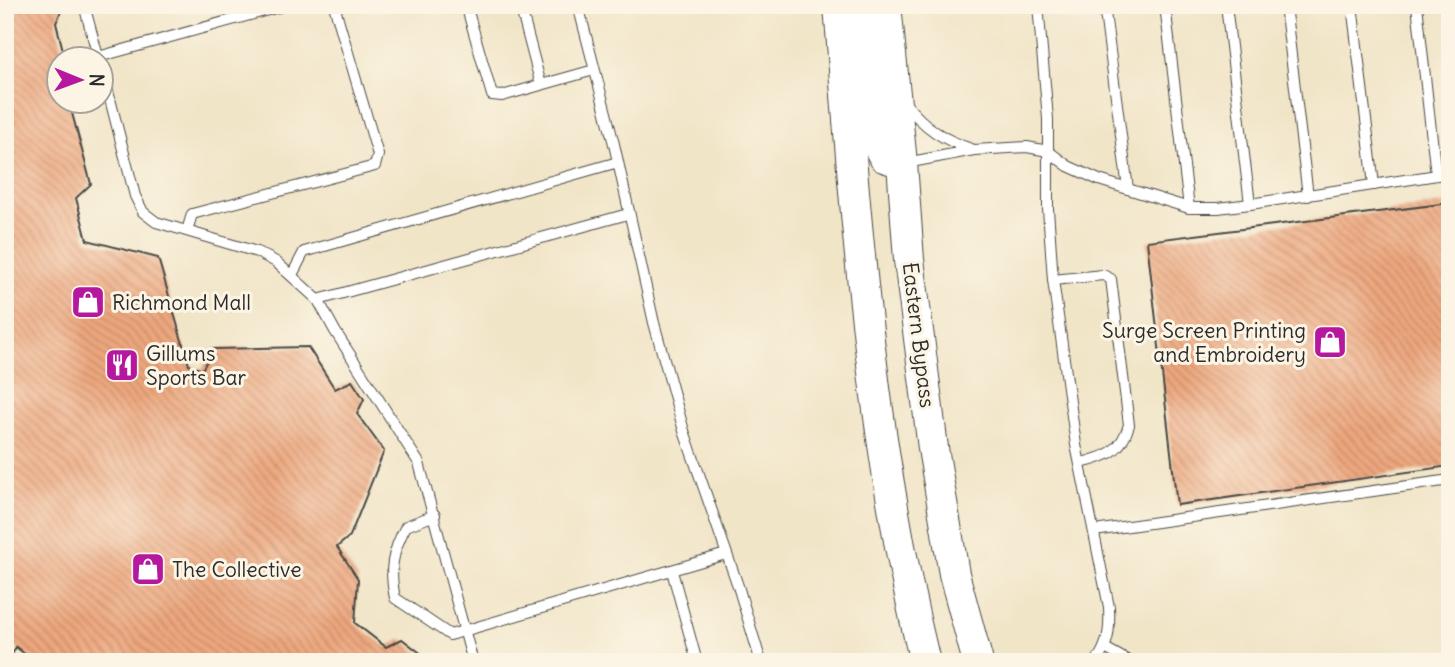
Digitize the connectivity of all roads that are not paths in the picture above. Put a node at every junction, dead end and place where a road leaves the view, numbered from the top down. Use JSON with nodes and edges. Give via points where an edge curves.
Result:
{"nodes":[{"id":1,"x":84,"y":5,"type":"edge"},
{"id":2,"x":286,"y":5,"type":"edge"},
{"id":3,"x":334,"y":5,"type":"edge"},
{"id":4,"x":466,"y":5,"type":"edge"},
{"id":5,"x":520,"y":5,"type":"edge"},
{"id":6,"x":578,"y":5,"type":"edge"},
{"id":7,"x":839,"y":5,"type":"edge"},
{"id":8,"x":860,"y":5,"type":"edge"},
{"id":9,"x":886,"y":5,"type":"edge"},
{"id":10,"x":1038,"y":5,"type":"edge"},
{"id":11,"x":1104,"y":5,"type":"edge"},
{"id":12,"x":1165,"y":5,"type":"edge"},
{"id":13,"x":1226,"y":5,"type":"edge"},
{"id":14,"x":1285,"y":5,"type":"edge"},
{"id":15,"x":1352,"y":5,"type":"edge"},
{"id":16,"x":1417,"y":5,"type":"edge"},
{"id":17,"x":96,"y":46,"type":"edge"},
{"id":18,"x":116,"y":53,"type":"edge"},
{"id":19,"x":594,"y":70,"type":"junction"},
{"id":20,"x":541,"y":85,"type":"junction"},
{"id":21,"x":894,"y":90,"type":"junction"},
{"id":22,"x":114,"y":116,"type":"edge"},
{"id":23,"x":974,"y":150,"type":"junction"},
{"id":24,"x":1048,"y":151,"type":"junction"},
{"id":25,"x":618,"y":162,"type":"junction"},
{"id":26,"x":902,"y":163,"type":"junction"},
{"id":27,"x":1450,"y":173,"type":"edge"},
{"id":28,"x":1436,"y":175,"type":"junction"},
{"id":29,"x":1374,"y":185,"type":"junction"},
{"id":30,"x":1128,"y":189,"type":"junction"},
{"id":31,"x":1308,"y":196,"type":"junction"},
{"id":32,"x":1250,"y":204,"type":"junction"},
{"id":33,"x":1189,"y":208,"type":"junction"},
{"id":34,"x":628,"y":215,"type":"junction"},
{"id":35,"x":187,"y":231,"type":"junction"},
{"id":36,"x":292,"y":275,"type":"junction"},
{"id":37,"x":1053,"y":280,"type":"junction"},
{"id":38,"x":318,"y":300,"type":"junction"},
{"id":39,"x":1081,"y":463,"type":"junction"},
{"id":40,"x":1450,"y":480,"type":"edge"},
{"id":41,"x":435,"y":515,"type":"junction"},
{"id":42,"x":1094,"y":531,"type":"junction"},
{"id":43,"x":726,"y":555,"type":"junction"},
{"id":44,"x":671,"y":571,"type":"junction"},
{"id":45,"x":465,"y":631,"type":"junction"},
{"id":46,"x":1105,"y":648,"type":"junction"},
{"id":47,"x":473,"y":662,"type":"edge"},
{"id":48,"x":697,"y":662,"type":"edge"},
{"id":49,"x":761,"y":662,"type":"edge"},
{"id":50,"x":925,"y":662,"type":"edge"},
{"id":51,"x":978,"y":662,"type":"edge"},
{"id":52,"x":1096,"y":662,"type":"edge"},
{"id":53,"x":1130,"y":662,"type":"edge"}],
"edges":[{"from":1,"to":17,"type":"lane"},
{"from":2,"to":18,"type":"lane"},
{"from":3,"to":35,"type":"lane","via":[[378,155],[375,166],[192,214]]},
{"from":4,"to":20,"type":"lane","via":[[492,94],[502,96]]},
{"from":5,"to":20,"type":"lane"},
{"from":6,"to":19,"type":"lane"},
{"from":7,"to":50,"type":"main road","via":[[859,254],[881,433]]},
{"from":8,"to":26,"type":"main road","via":[[871,133],[884,157]]},
{"from":9,"to":21,"type":"main road","name":"Eastern Bypass"},
{"from":10,"to":24,"type":"lane"},
{"from":11,"to":30,"type":"lane"},
{"from":12,"to":33,"type":"lane"},
{"from":13,"to":32,"type":"lane"},
{"from":14,"to":31,"type":"lane"},
{"from":15,"to":29,"type":"lane"},
{"from":16,"to":28,"type":"lane"},
{"from":19,"to":20,"type":"lane"},
{"from":19,"to":25,"type":"lane"},
{"from":21,"to":23,"type":"lane","via":[[919,120],[948,141]]},
{"from":21,"to":26,"type":"main road","name":"Eastern Bypass"},
{"from":22,"to":35,"type":"lane","via":[[143,212],[156,222]]},
{"from":23,"to":24,"type":"lane","via":[[1027,146]]},
{"from":23,"to":26,"type":"lane"},
{"from":24,"to":30,"type":"lane","via":[[1068,166]]},
{"from":24,"to":37,"type":"lane"},
{"from":25,"to":34,"type":"lane"},
{"from":25,"to":36,"type":"lane","via":[[304,252]]},
{"from":26,"to":51,"type":"main road","name":"Eastern Bypass","via":[[909,260],[933,448],[954,573]]},
{"from":27,"to":28,"type":"lane"},
{"from":28,"to":29,"type":"lane"},
{"from":29,"to":31,"type":"lane"},
{"from":30,"to":33,"type":"lane"},
{"from":31,"to":32,"type":"lane"},
{"from":32,"to":33,"type":"lane"},
{"from":34,"to":38,"type":"lane"},
{"from":34,"to":43,"type":"lane","via":[[684,431]]},
{"from":35,"to":36,"type":"lane","via":[[257,252]]},
{"from":36,"to":38,"type":"lane"},
{"from":37,"to":39,"type":"lane"},
{"from":37,"to":39,"type":"lane","via":[[1103,275],[1111,279],[1129,425],[1108,456]]},
{"from":38,"to":41,"type":"lane","via":[[419,463]]},
{"from":39,"to":42,"type":"lane"},
{"from":40,"to":42,"type":"lane"},
{"from":41,"to":45,"type":"lane"},
{"from":41,"to":45,"type":"lane","via":[[406,526],[395,547],[391,578],[396,598],[450,635]]},
{"from":42,"to":46,"type":"lane","via":[[1109,607]]},
{"from":43,"to":44,"type":"lane"},
{"from":43,"to":49,"type":"lane"},
{"from":44,"to":45,"type":"lane"},
{"from":44,"to":48,"type":"lane"},
{"from":45,"to":47,"type":"lane"},
{"from":46,"to":52,"type":"lane"},
{"from":46,"to":53,"type":"lane"}]}
